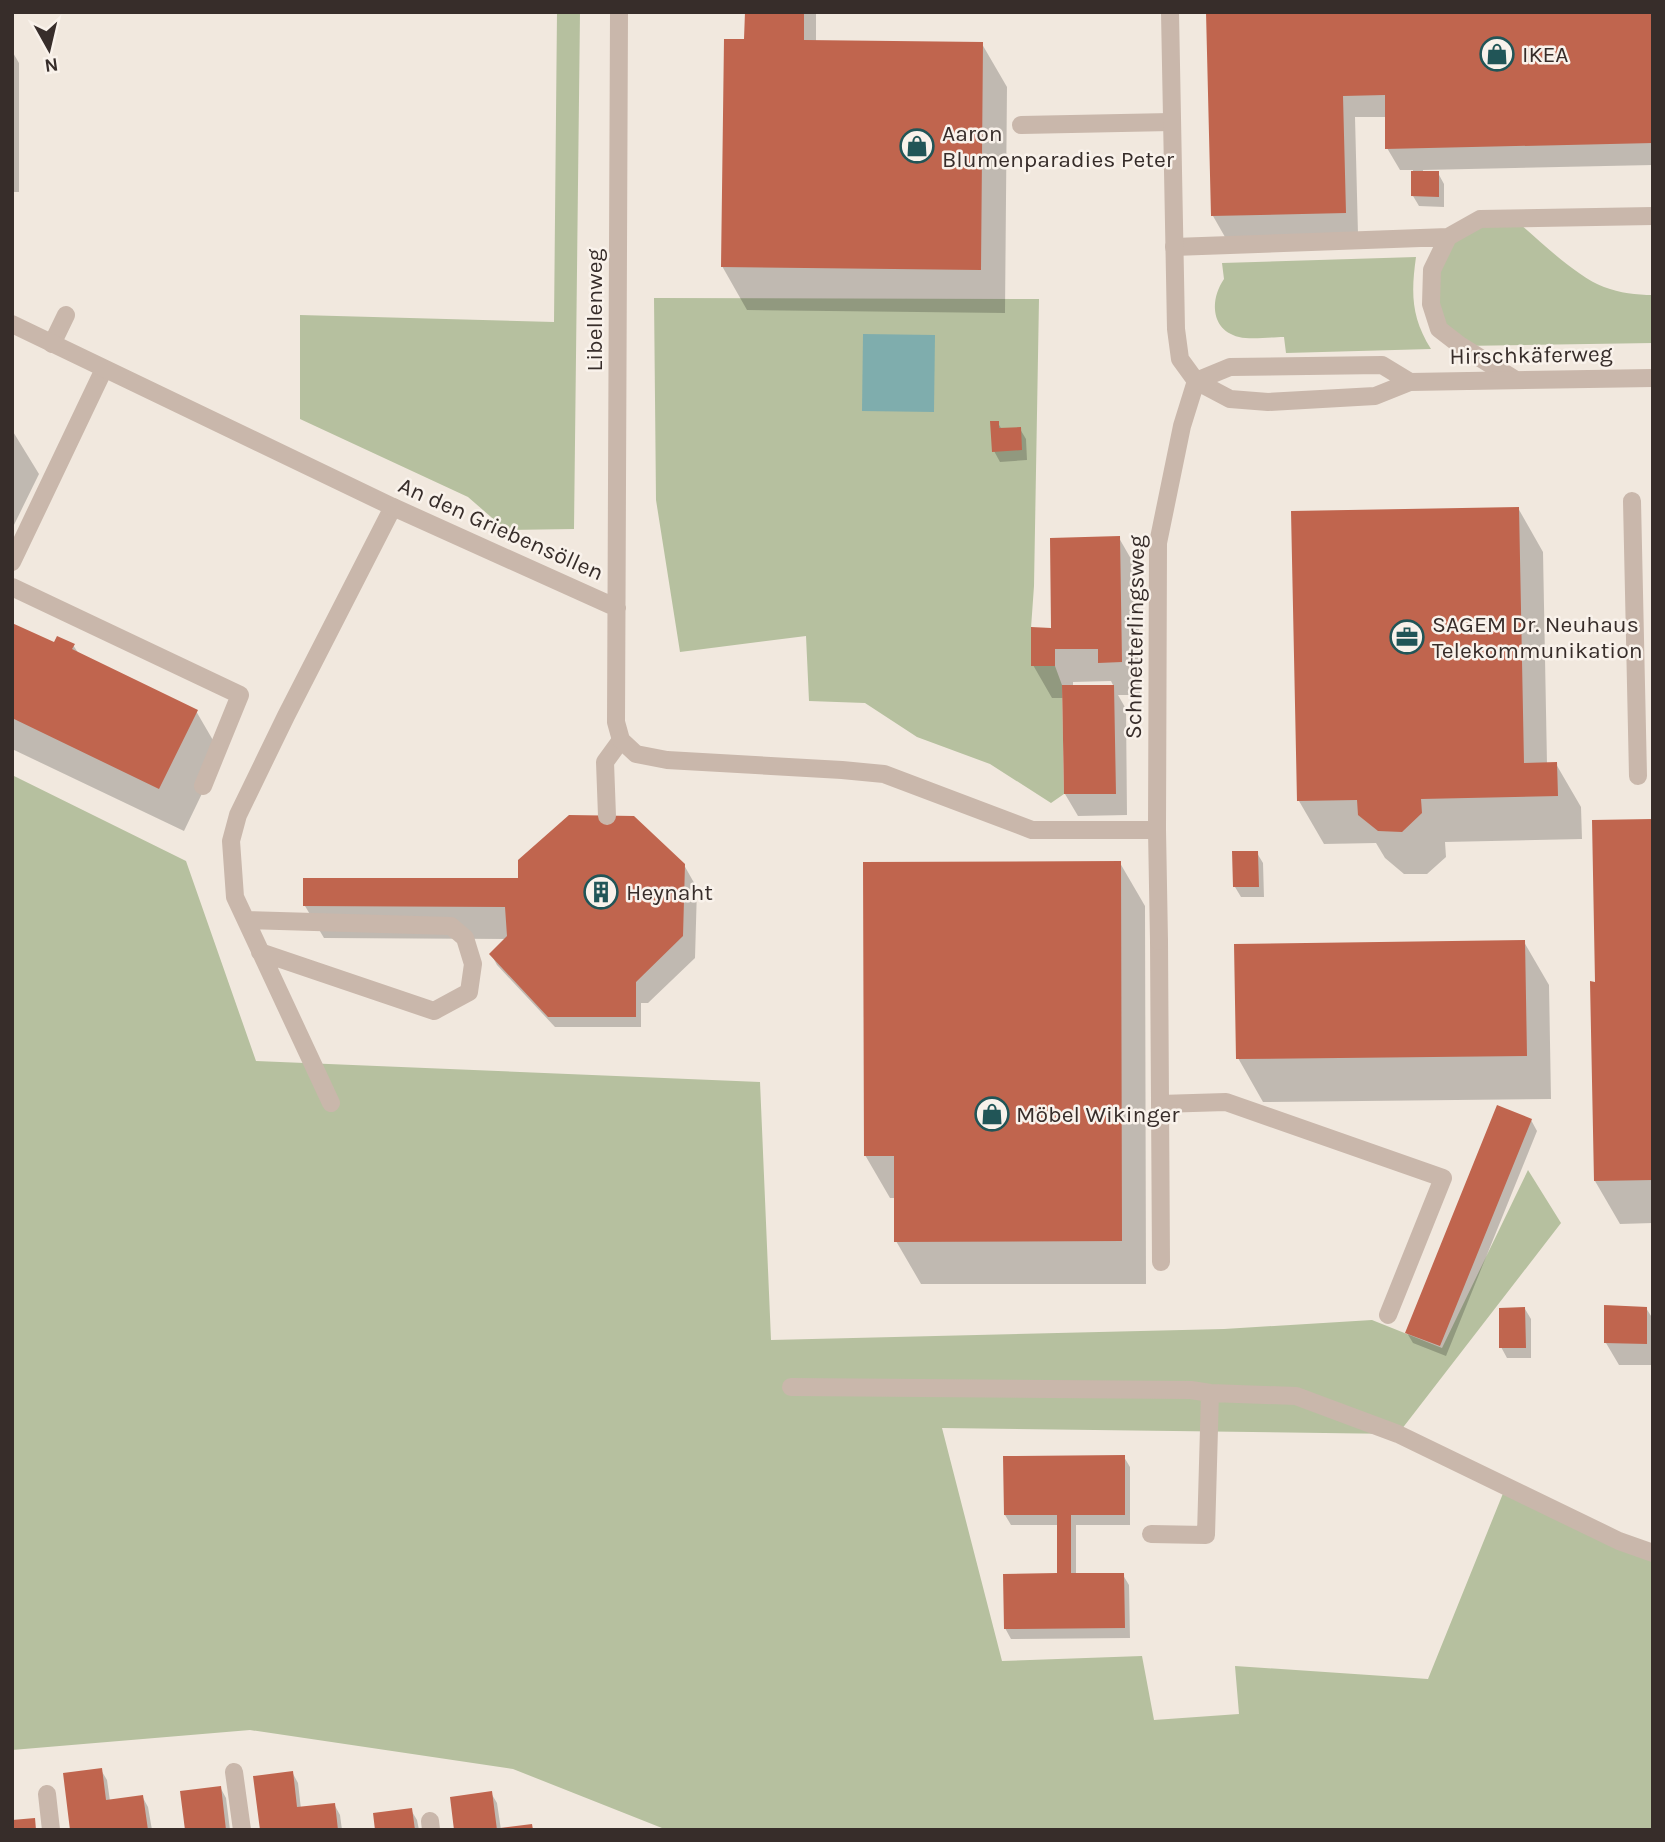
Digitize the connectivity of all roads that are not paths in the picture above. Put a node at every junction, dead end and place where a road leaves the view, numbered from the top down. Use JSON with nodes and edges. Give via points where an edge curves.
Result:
{"nodes":[{"id":1,"x":620,"y":12,"type":"edge"},
{"id":2,"x":1170,"y":12,"type":"edge"},
{"id":3,"x":1171,"y":122,"type":"junction"},
{"id":4,"x":1021,"y":125,"type":"dead end"},
{"id":5,"x":1653,"y":216,"type":"edge"},
{"id":6,"x":1448,"y":237,"type":"junction"},
{"id":7,"x":1174,"y":247,"type":"junction"},
{"id":8,"x":66,"y":315,"type":"dead end"},
{"id":9,"x":12,"y":324,"type":"edge"},
{"id":10,"x":52,"y":344,"type":"junction"},
{"id":11,"x":104,"y":369,"type":"junction"},
{"id":12,"x":1653,"y":378,"type":"edge"},
{"id":13,"x":1514,"y":379,"type":"junction"},
{"id":14,"x":1196,"y":381,"type":"junction"},
{"id":15,"x":1410,"y":382,"type":"junction"},
{"id":16,"x":1632,"y":501,"type":"dead end"},
{"id":17,"x":393,"y":507,"type":"junction"},
{"id":18,"x":12,"y":562,"type":"edge"},
{"id":19,"x":12,"y":587,"type":"edge"},
{"id":20,"x":617,"y":608,"type":"junction"},
{"id":21,"x":621,"y":740,"type":"junction"},
{"id":22,"x":1638,"y":776,"type":"dead end"},
{"id":23,"x":203,"y":786,"type":"dead end"},
{"id":24,"x":607,"y":816,"type":"dead end"},
{"id":25,"x":1157,"y":830,"type":"junction"},
{"id":26,"x":246,"y":920,"type":"junction"},
{"id":27,"x":260,"y":952,"type":"junction"},
{"id":28,"x":331,"y":1103,"type":"dead end"},
{"id":29,"x":1160,"y":1104,"type":"junction"},
{"id":30,"x":1161,"y":1262,"type":"dead end"},
{"id":31,"x":1388,"y":1315,"type":"dead end"},
{"id":32,"x":791,"y":1387,"type":"dead end"},
{"id":33,"x":1210,"y":1393,"type":"junction"},
{"id":34,"x":1151,"y":1534,"type":"dead end"},
{"id":35,"x":1653,"y":1553,"type":"edge"},
{"id":36,"x":234,"y":1772,"type":"dead end"},
{"id":37,"x":47,"y":1794,"type":"dead end"},
{"id":38,"x":51,"y":1830,"type":"edge"},
{"id":39,"x":242,"y":1830,"type":"edge"}],
"edges":[{"from":1,"to":20,"type":"street","name":"Libellenweg"},
{"from":2,"to":3,"type":"street"},
{"from":3,"to":4,"type":"street"},
{"from":3,"to":7,"type":"street"},
{"from":5,"to":6,"type":"street","via":[[1480,219]]},
{"from":6,"to":7,"type":"street"},
{"from":6,"to":13,"type":"street","via":[[1432,270],[1431,304],[1439,329]]},
{"from":7,"to":14,"type":"street","via":[[1180,359]]},
{"from":8,"to":10,"type":"street"},
{"from":9,"to":10,"type":"street","name":"An den Griebensöllen"},
{"from":10,"to":11,"type":"street","name":"An den Griebensöllen"},
{"from":11,"to":17,"type":"street","name":"An den Griebensöllen"},
{"from":11,"to":18,"type":"street"},
{"from":12,"to":13,"type":"street","name":"Hirschkäferweg"},
{"from":13,"to":15,"type":"street","name":"Hirschkäferweg"},
{"from":14,"to":15,"type":"street","via":[[1230,368],[1382,365]]},
{"from":14,"to":15,"type":"street","name":"Hirschkäferweg","via":[[1230,399],[1268,402],[1375,396]]},
{"from":14,"to":25,"type":"street","name":"Schmetterlingsweg","via":[[1158,543]]},
{"from":16,"to":22,"type":"street"},
{"from":17,"to":20,"type":"street","name":"An den Griebensöllen"},
{"from":17,"to":26,"type":"street","via":[[238,815],[231,841],[234,897]]},
{"from":19,"to":23,"type":"street","via":[[240,695]]},
{"from":20,"to":21,"type":"street","name":"An den Griebensöllen","via":[[616,722]]},
{"from":21,"to":24,"type":"street","via":[[605,762]]},
{"from":21,"to":25,"type":"street","via":[[636,754],[667,760],[884,774],[1031,830]]},
{"from":25,"to":29,"type":"street","name":"Schmetterlingsweg"},
{"from":26,"to":27,"type":"street"},
{"from":26,"to":27,"type":"street","via":[[451,926],[465,938],[473,964],[469,992],[434,1011]]},
{"from":27,"to":28,"type":"street"},
{"from":29,"to":30,"type":"street","name":"Schmetterlingsweg"},
{"from":29,"to":31,"type":"street","via":[[1226,1102],[1443,1178]]},
{"from":32,"to":33,"type":"street"},
{"from":33,"to":34,"type":"street","via":[[1206,1535]]},
{"from":33,"to":35,"type":"street","via":[[1296,1396],[1398,1434],[1619,1541]]},
{"from":36,"to":39,"type":"street"},
{"from":37,"to":38,"type":"street"}]}
